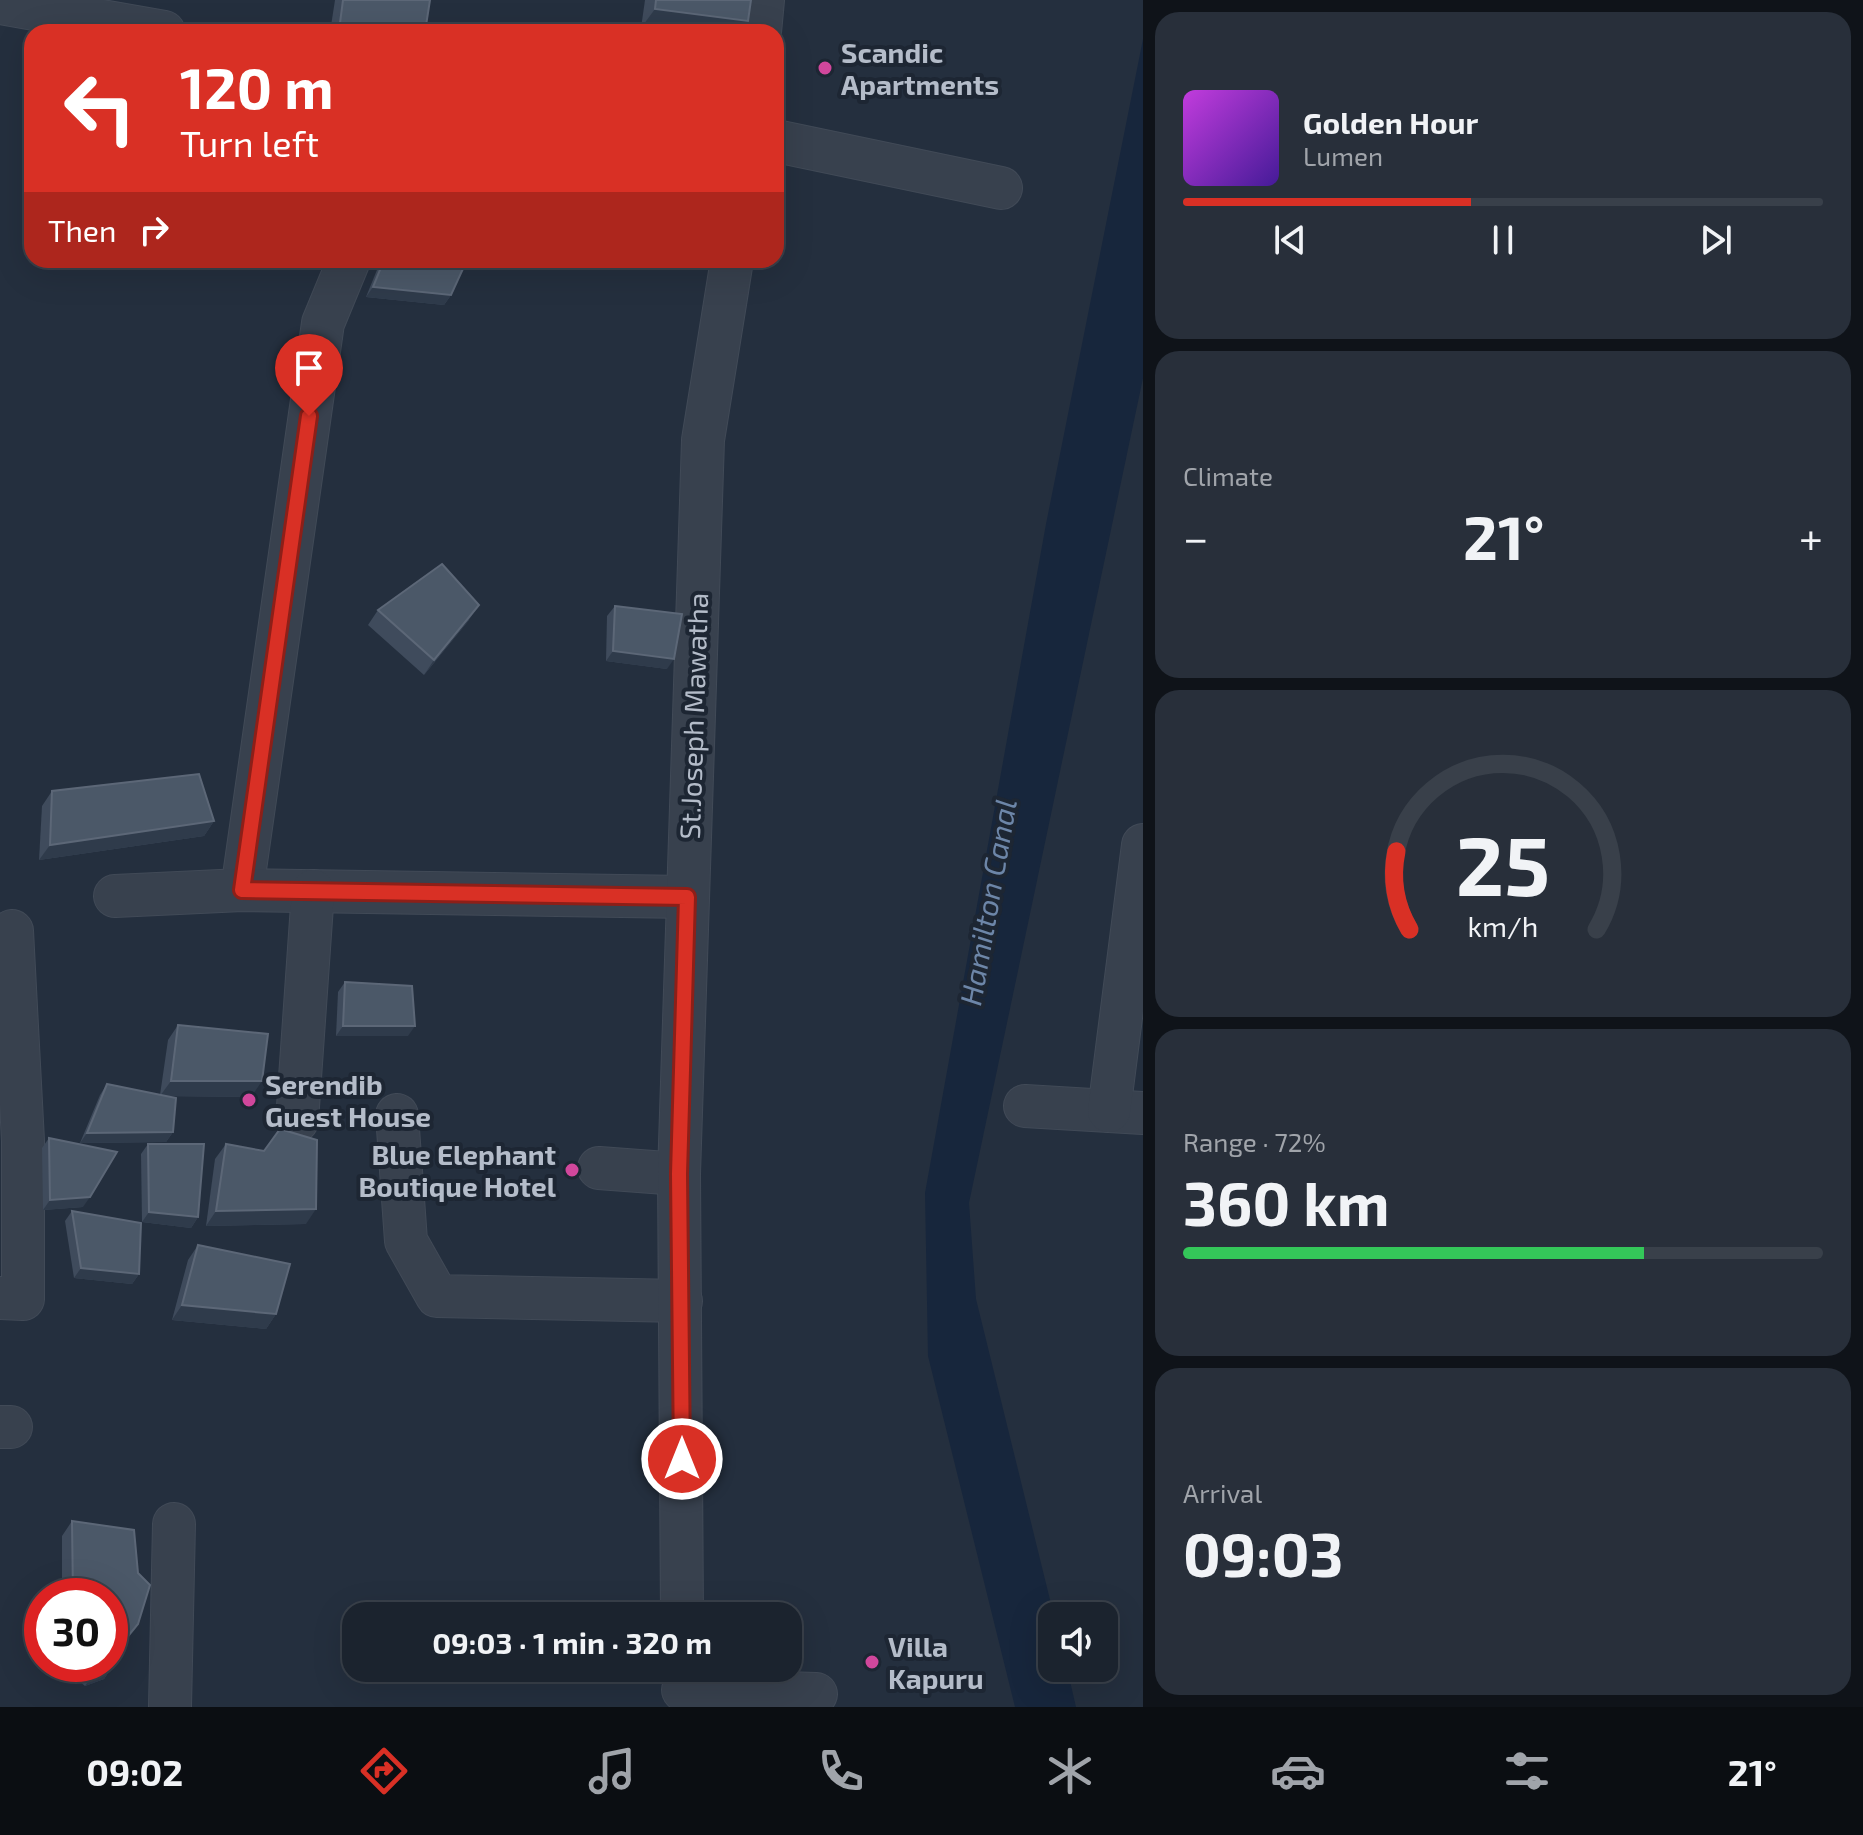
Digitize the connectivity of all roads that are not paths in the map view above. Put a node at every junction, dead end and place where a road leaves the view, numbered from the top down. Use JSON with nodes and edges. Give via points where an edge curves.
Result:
{"nodes":[{"id":1,"x":763,"y":0,"type":"edge"},
{"id":2,"x":0,"y":3,"type":"edge"},
{"id":3,"x":119,"y":24,"type":"edge"},
{"id":4,"x":761,"y":24,"type":"edge"},
{"id":5,"x":784,"y":143,"type":"edge"},
{"id":6,"x":1001,"y":188,"type":"dead end"},
{"id":7,"x":346,"y":268,"type":"edge"},
{"id":8,"x":731,"y":268,"type":"edge"},
{"id":9,"x":1143,"y":845,"type":"edge"},
{"id":10,"x":242,"y":890,"type":"junction"},
{"id":11,"x":313,"y":891,"type":"junction"},
{"id":12,"x":115,"y":896,"type":"dead end"},
{"id":13,"x":687,"y":897,"type":"junction"},
{"id":14,"x":12,"y":931,"type":"dead end"},
{"id":15,"x":1025,"y":1106,"type":"dead end"},
{"id":16,"x":1126,"y":1112,"type":"edge"},
{"id":17,"x":397,"y":1115,"type":"dead end"},
{"id":18,"x":297,"y":1121,"type":"dead end"},
{"id":19,"x":11,"y":1141,"type":"edge"},
{"id":20,"x":599,"y":1168,"type":"dead end"},
{"id":21,"x":679,"y":1174,"type":"junction"},
{"id":22,"x":0,"y":1298,"type":"edge"},
{"id":23,"x":681,"y":1301,"type":"junction"},
{"id":24,"x":174,"y":1524,"type":"dead end"},
{"id":25,"x":682,"y":1602,"type":"edge"},
{"id":26,"x":683,"y":1688,"type":"edge"},
{"id":27,"x":816,"y":1694,"type":"dead end"},
{"id":28,"x":170,"y":1707,"type":"edge"}],
"edges":[{"from":1,"to":4,"type":"street"},
{"from":2,"to":3,"type":"street"},
{"from":5,"to":6,"type":"street"},
{"from":7,"to":10,"type":"street","via":[[323,323]]},
{"from":8,"to":13,"type":"street","name":"St.Joseph Mawatha","via":[[703,440]]},
{"from":9,"to":16,"type":"street"},
{"from":10,"to":11,"type":"street"},
{"from":10,"to":12,"type":"street"},
{"from":11,"to":13,"type":"street"},
{"from":11,"to":18,"type":"street"},
{"from":13,"to":21,"type":"street","name":"St.Joseph Mawatha"},
{"from":14,"to":19,"type":"street"},
{"from":15,"to":16,"type":"street"},
{"from":17,"to":23,"type":"street","via":[[406,1241],[437,1296]]},
{"from":19,"to":22,"type":"street","via":[[23,1299]]},
{"from":20,"to":21,"type":"street"},
{"from":21,"to":23,"type":"street","name":"St.Joseph Mawatha"},
{"from":23,"to":25,"type":"street","name":"St.Joseph Mawatha"},
{"from":24,"to":28,"type":"street"},
{"from":26,"to":27,"type":"street"}]}
